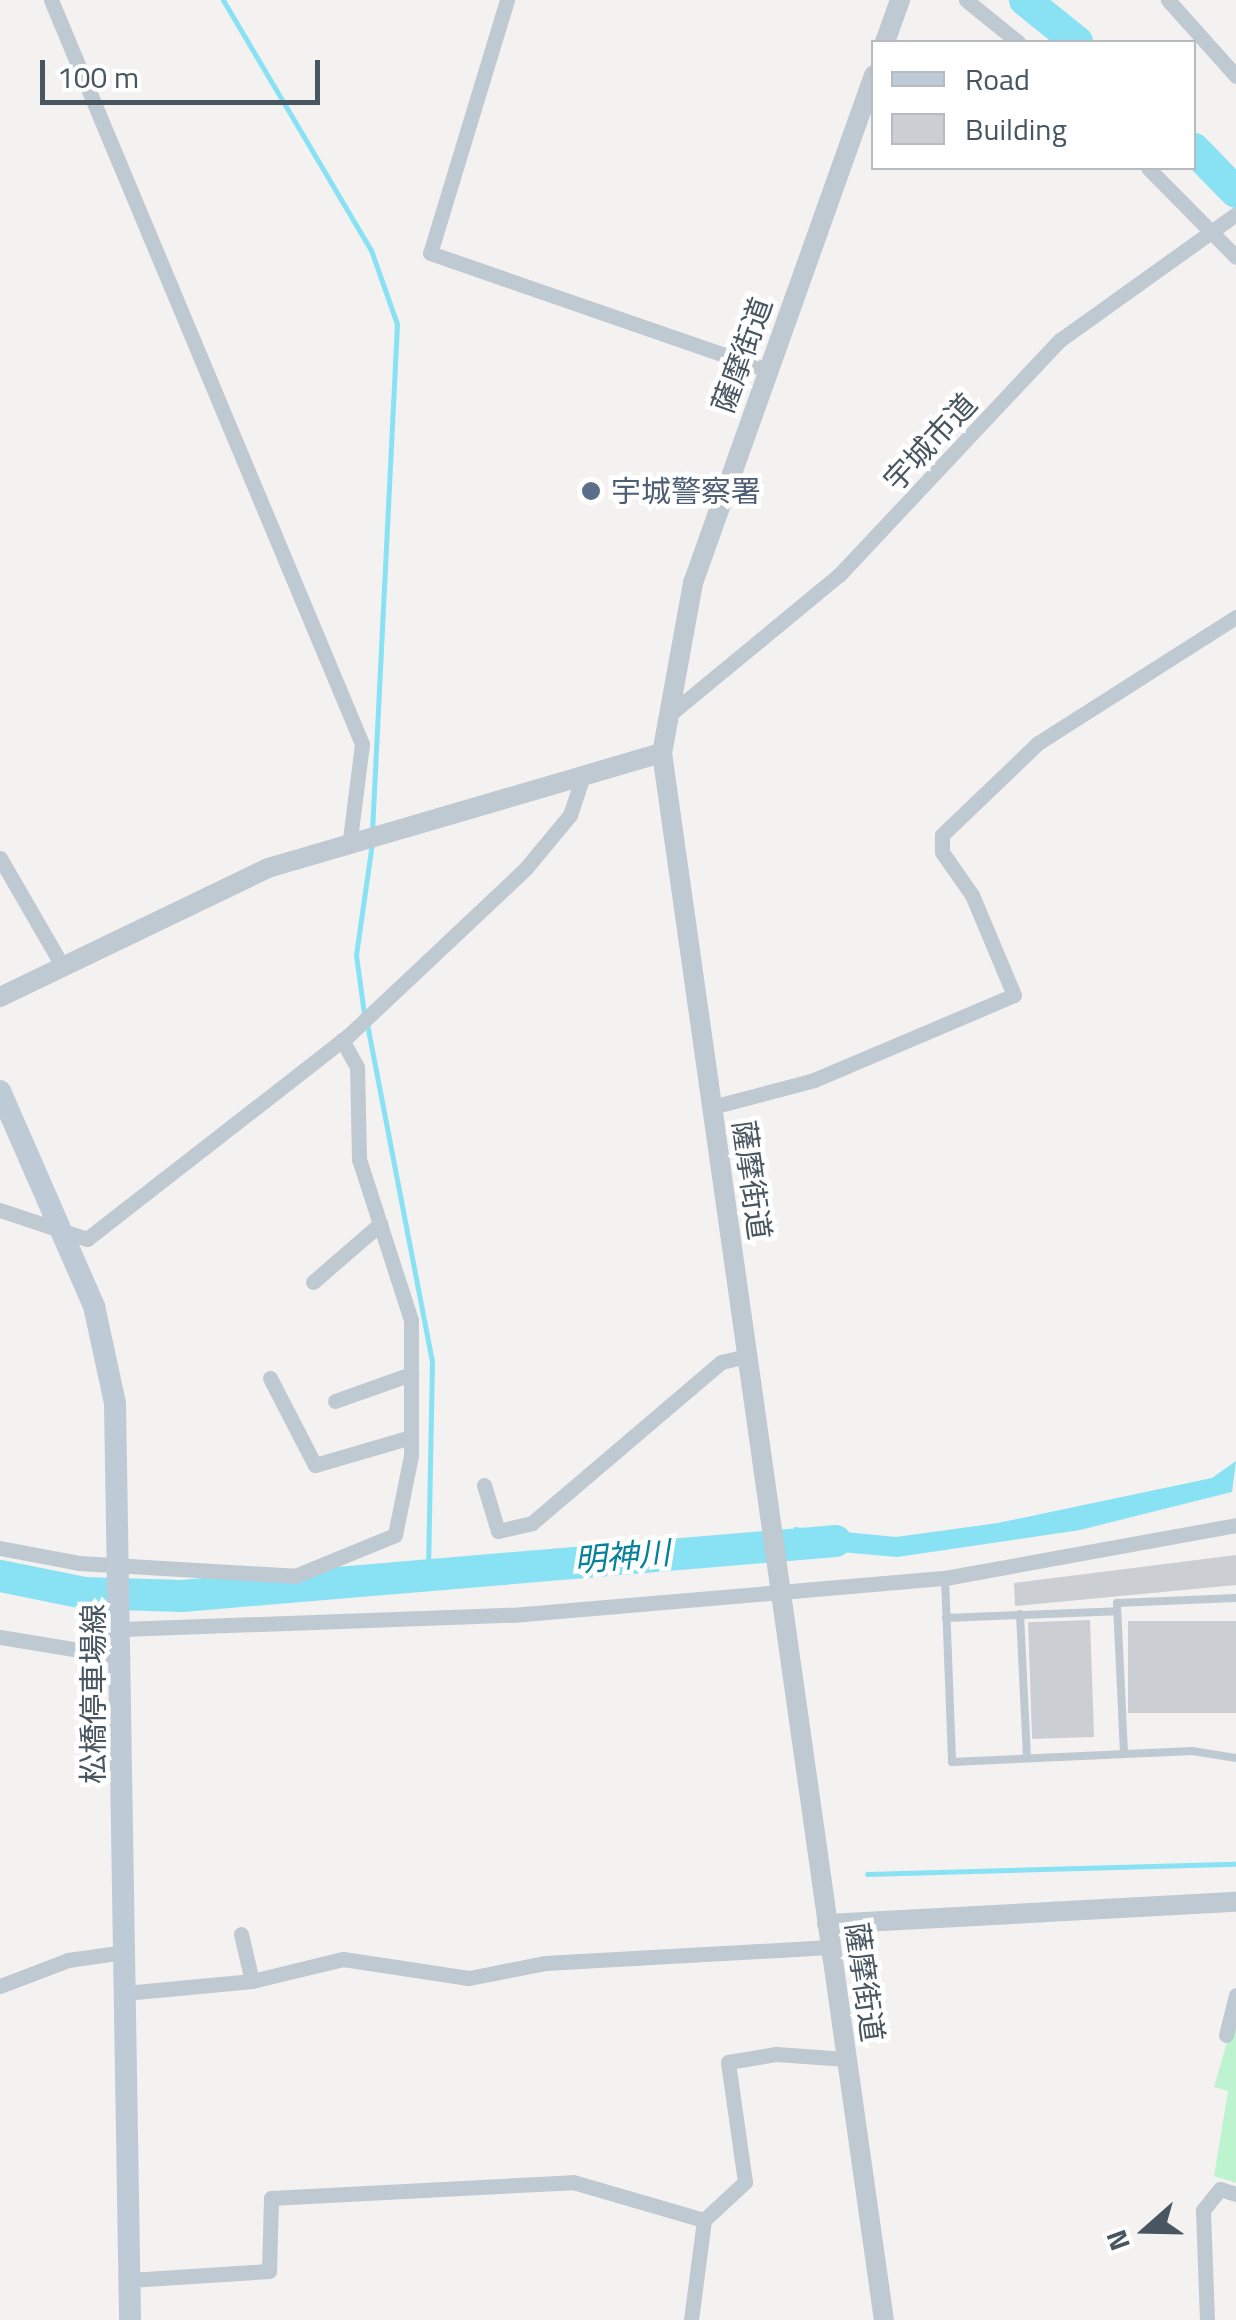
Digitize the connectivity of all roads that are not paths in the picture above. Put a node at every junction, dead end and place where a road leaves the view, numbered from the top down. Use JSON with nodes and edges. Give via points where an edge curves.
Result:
{"nodes":[{"id":1,"x":51,"y":0,"type":"edge"},
{"id":2,"x":507,"y":0,"type":"edge"},
{"id":3,"x":900,"y":0,"type":"edge"},
{"id":4,"x":966,"y":0,"type":"edge"},
{"id":5,"x":1168,"y":0,"type":"edge"},
{"id":6,"x":886,"y":40,"type":"edge"},
{"id":7,"x":1016,"y":40,"type":"edge"},
{"id":8,"x":1236,"y":76,"type":"edge"},
{"id":9,"x":871,"y":84,"type":"edge"},
{"id":10,"x":1150,"y":170,"type":"edge"},
{"id":11,"x":1236,"y":214,"type":"edge"},
{"id":12,"x":1213,"y":230,"type":"junction"},
{"id":13,"x":1236,"y":258,"type":"edge"},
{"id":14,"x":768,"y":370,"type":"junction"},
{"id":15,"x":1236,"y":617,"type":"edge"},
{"id":16,"x":669,"y":714,"type":"junction"},
{"id":17,"x":662,"y":752,"type":"junction"},
{"id":18,"x":584,"y":774,"type":"junction"},
{"id":19,"x":355,"y":838,"type":"junction"},
{"id":20,"x":0,"y":858,"type":"edge"},
{"id":21,"x":64,"y":967,"type":"junction"},
{"id":22,"x":0,"y":997,"type":"edge"},
{"id":23,"x":346,"y":1037,"type":"junction"},
{"id":24,"x":0,"y":1091,"type":"edge"},
{"id":25,"x":712,"y":1107,"type":"junction"},
{"id":26,"x":0,"y":1210,"type":"edge"},
{"id":27,"x":380,"y":1224,"type":"junction"},
{"id":28,"x":70,"y":1240,"type":"junction"},
{"id":29,"x":313,"y":1282,"type":"dead end"},
{"id":30,"x":746,"y":1356,"type":"junction"},
{"id":31,"x":411,"y":1374,"type":"junction"},
{"id":32,"x":270,"y":1378,"type":"dead end"},
{"id":33,"x":335,"y":1402,"type":"dead end"},
{"id":34,"x":411,"y":1437,"type":"junction"},
{"id":35,"x":484,"y":1484,"type":"dead end"},
{"id":36,"x":1236,"y":1525,"type":"edge"},
{"id":37,"x":0,"y":1548,"type":"edge"},
{"id":38,"x":123,"y":1571,"type":"junction"},
{"id":39,"x":945,"y":1578,"type":"junction"},
{"id":40,"x":776,"y":1584,"type":"junction"},
{"id":41,"x":1236,"y":1598,"type":"edge"},
{"id":42,"x":1117,"y":1612,"type":"junction"},
{"id":43,"x":1020,"y":1614,"type":"junction"},
{"id":44,"x":946,"y":1618,"type":"junction"},
{"id":45,"x":122,"y":1621,"type":"junction"},
{"id":46,"x":0,"y":1637,"type":"edge"},
{"id":47,"x":122,"y":1656,"type":"junction"},
{"id":48,"x":1124,"y":1754,"type":"junction"},
{"id":49,"x":1027,"y":1756,"type":"junction"},
{"id":50,"x":1236,"y":1758,"type":"edge"},
{"id":51,"x":1236,"y":1902,"type":"edge"},
{"id":52,"x":827,"y":1924,"type":"junction"},
{"id":53,"x":240,"y":1934,"type":"dead end"},
{"id":54,"x":830,"y":1947,"type":"junction"},
{"id":55,"x":125,"y":1952,"type":"junction"},
{"id":56,"x":252,"y":1981,"type":"junction"},
{"id":57,"x":0,"y":1986,"type":"edge"},
{"id":58,"x":125,"y":1993,"type":"junction"},
{"id":59,"x":1236,"y":1995,"type":"edge"},
{"id":60,"x":1226,"y":2035,"type":"dead end"},
{"id":61,"x":846,"y":2059,"type":"junction"},
{"id":62,"x":1236,"y":2194,"type":"edge"},
{"id":63,"x":704,"y":2220,"type":"junction"},
{"id":64,"x":130,"y":2280,"type":"junction"},
{"id":65,"x":130,"y":2320,"type":"edge"},
{"id":66,"x":691,"y":2320,"type":"edge"},
{"id":67,"x":884,"y":2320,"type":"edge"},
{"id":68,"x":1207,"y":2320,"type":"edge"}],
"edges":[{"from":1,"to":19,"type":"street","via":[[362,744]]},
{"from":2,"to":14,"type":"street","via":[[430,252]]},
{"from":3,"to":6,"type":"street"},
{"from":4,"to":7,"type":"street"},
{"from":5,"to":8,"type":"street"},
{"from":9,"to":14,"type":"street","name":"薩摩街道"},
{"from":10,"to":12,"type":"street"},
{"from":11,"to":12,"type":"street","name":"宇城市道"},
{"from":12,"to":13,"type":"street"},
{"from":12,"to":16,"type":"street","name":"宇城市道","via":[[1060,340],[839,575]]},
{"from":14,"to":16,"type":"street","name":"薩摩街道","via":[[692,583]]},
{"from":15,"to":25,"type":"street","via":[[1038,742],[942,835],[942,852],[972,894],[1014,995],[814,1080]]},
{"from":16,"to":17,"type":"street","name":"薩摩街道"},
{"from":17,"to":18,"type":"street"},
{"from":17,"to":25,"type":"street","name":"薩摩街道"},
{"from":18,"to":19,"type":"street"},
{"from":18,"to":23,"type":"street","via":[[570,815],[526,868]]},
{"from":19,"to":21,"type":"street"},
{"from":20,"to":21,"type":"street"},
{"from":21,"to":22,"type":"street"},
{"from":23,"to":27,"type":"street","via":[[356,1067],[359,1159]]},
{"from":23,"to":28,"type":"street","via":[[87,1239]]},
{"from":24,"to":28,"type":"main road","name":"松橋停車場線"},
{"from":25,"to":30,"type":"street","name":"薩摩街道"},
{"from":26,"to":28,"type":"street"},
{"from":27,"to":29,"type":"street"},
{"from":27,"to":31,"type":"street","via":[[411,1320]]},
{"from":28,"to":38,"type":"main road","name":"松橋停車場線","via":[[108,1364]]},
{"from":30,"to":35,"type":"street","via":[[721,1362],[532,1522],[498,1531]]},
{"from":30,"to":40,"type":"street","name":"薩摩街道"},
{"from":31,"to":33,"type":"street"},
{"from":31,"to":34,"type":"street"},
{"from":32,"to":34,"type":"street","via":[[315,1466]]},
{"from":34,"to":38,"type":"street","via":[[395,1535],[295,1576]]},
{"from":36,"to":39,"type":"street"},
{"from":37,"to":38,"type":"street"},
{"from":38,"to":45,"type":"main road","name":"松橋停車場線"},
{"from":39,"to":40,"type":"street"},
{"from":39,"to":44,"type":"lane"},
{"from":40,"to":45,"type":"street","via":[[512,1615]]},
{"from":40,"to":52,"type":"street","name":"薩摩街道"},
{"from":41,"to":42,"type":"lane","via":[[1117,1603]]},
{"from":42,"to":43,"type":"lane"},
{"from":42,"to":48,"type":"lane"},
{"from":43,"to":44,"type":"lane"},
{"from":43,"to":49,"type":"lane"},
{"from":44,"to":49,"type":"lane","via":[[952,1762]]},
{"from":45,"to":47,"type":"main road","name":"松橋停車場線"},
{"from":46,"to":47,"type":"street"},
{"from":47,"to":55,"type":"main road","name":"松橋停車場線"},
{"from":48,"to":49,"type":"lane"},
{"from":48,"to":50,"type":"lane"},
{"from":51,"to":52,"type":"street"},
{"from":52,"to":54,"type":"street","name":"薩摩街道"},
{"from":53,"to":56,"type":"street"},
{"from":54,"to":56,"type":"street","via":[[546,1963],[469,1978],[343,1959]]},
{"from":54,"to":61,"type":"street","name":"薩摩街道"},
{"from":55,"to":57,"type":"street","via":[[68,1960]]},
{"from":55,"to":58,"type":"main road","name":"松橋停車場線"},
{"from":56,"to":58,"type":"street"},
{"from":58,"to":64,"type":"main road","name":"松橋停車場線"},
{"from":59,"to":60,"type":"street"},
{"from":61,"to":63,"type":"street","via":[[776,2054],[728,2062],[745,2182]]},
{"from":61,"to":67,"type":"street","name":"薩摩街道"},
{"from":62,"to":68,"type":"street","via":[[1220,2189],[1203,2210]]},
{"from":63,"to":64,"type":"street","via":[[574,2182],[272,2198],[269,2271]]},
{"from":63,"to":66,"type":"street"},
{"from":64,"to":65,"type":"main road","name":"松橋停車場線"}]}
